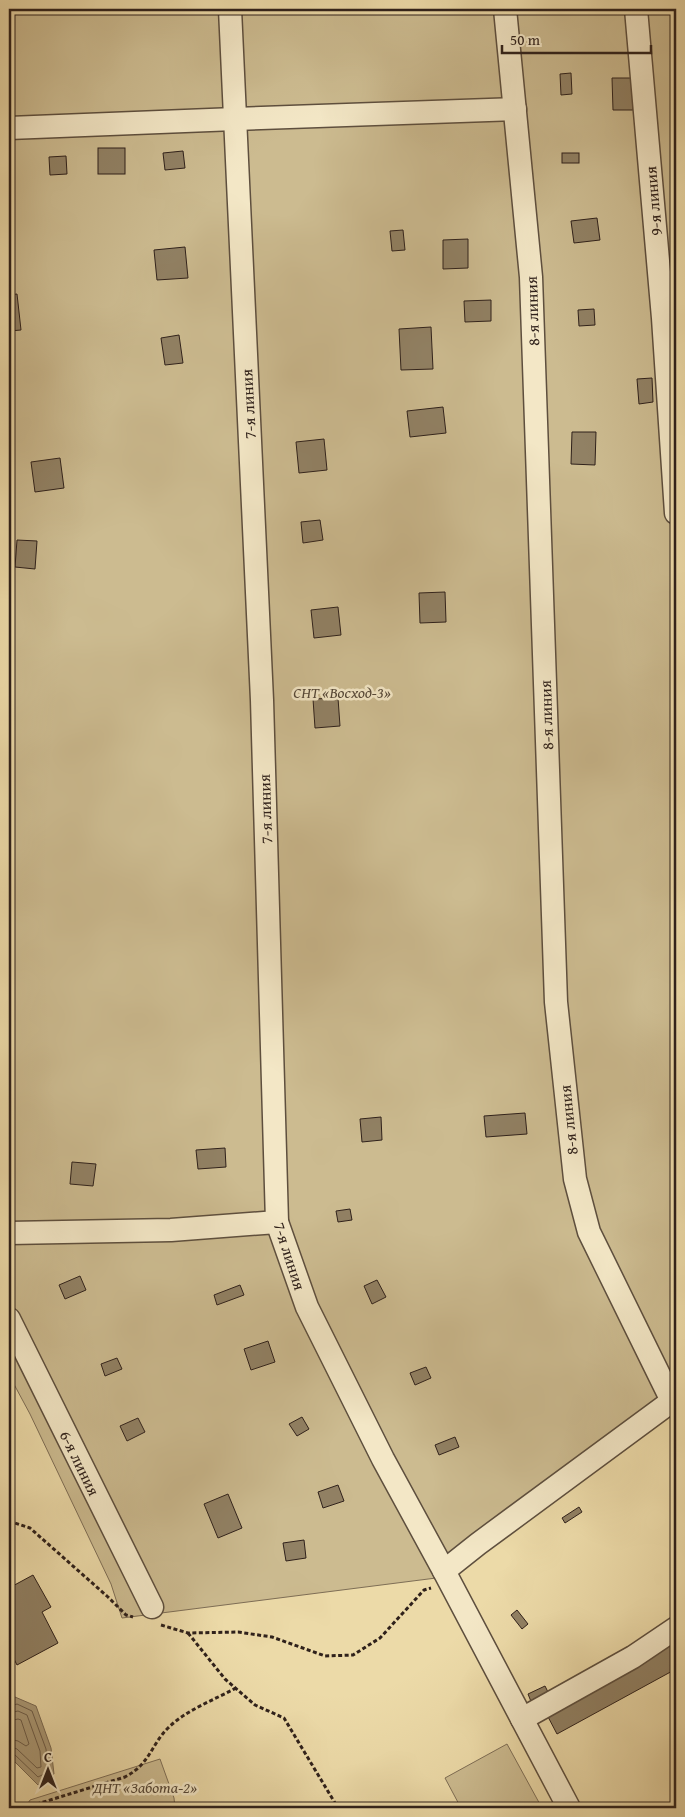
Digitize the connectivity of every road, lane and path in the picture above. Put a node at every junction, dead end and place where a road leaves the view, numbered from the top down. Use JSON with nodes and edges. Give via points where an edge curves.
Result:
{"nodes":[{"id":1,"x":230,"y":9,"type":"edge"},
{"id":2,"x":505,"y":9,"type":"edge"},
{"id":3,"x":636,"y":9,"type":"edge"},
{"id":4,"x":514,"y":109,"type":"junction"},
{"id":5,"x":235,"y":119,"type":"junction"},
{"id":6,"x":9,"y":128,"type":"edge"},
{"id":7,"x":676,"y":513,"type":"edge"},
{"id":8,"x":277,"y":1222,"type":"junction"},
{"id":9,"x":9,"y":1232,"type":"edge"},
{"id":10,"x":9,"y":1319,"type":"edge"},
{"id":11,"x":674,"y":1400,"type":"edge"},
{"id":12,"x":9,"y":1521,"type":"edge"},
{"id":13,"x":448,"y":1577,"type":"junction"},
{"id":14,"x":146,"y":1616,"type":"junction"},
{"id":15,"x":676,"y":1628,"type":"edge"},
{"id":16,"x":188,"y":1633,"type":"junction"},
{"id":17,"x":236,"y":1688,"type":"junction"},
{"id":18,"x":522,"y":1719,"type":"junction"},
{"id":19,"x":24,"y":1808,"type":"edge"},
{"id":20,"x":338,"y":1808,"type":"edge"},
{"id":21,"x":569,"y":1808,"type":"edge"}],
"edges":[{"from":1,"to":5,"type":"street","name":"7-я линия"},
{"from":2,"to":4,"type":"street","name":"8-я линия"},
{"from":3,"to":7,"type":"street","name":"9-я линия"},
{"from":4,"to":5,"type":"street"},
{"from":4,"to":11,"type":"street","name":"8-я линия","via":[[532,277],[556,1002],[575,1179],[590,1232]]},
{"from":5,"to":6,"type":"street"},
{"from":5,"to":8,"type":"street","name":"7-я линия","via":[[262,690]]},
{"from":8,"to":9,"type":"street","via":[[171,1230]]},
{"from":8,"to":13,"type":"street","name":"7-я линия","via":[[307,1307],[382,1459]]},
{"from":10,"to":14,"type":"street","name":"6-я линия"},
{"from":11,"to":13,"type":"street","via":[[478,1544]]},
{"from":12,"to":14,"type":"path","via":[[30,1528],[126,1615]]},
{"from":13,"to":16,"type":"path","via":[[424,1590],[380,1638],[353,1655],[326,1656],[272,1637],[238,1632]]},
{"from":13,"to":18,"type":"street","name":"7-я линия"},
{"from":14,"to":16,"type":"path"},
{"from":15,"to":18,"type":"street","via":[[633,1657]]},
{"from":16,"to":17,"type":"path"},
{"from":17,"to":19,"type":"path","via":[[168,1728],[137,1770],[125,1777]]},
{"from":17,"to":20,"type":"path","via":[[255,1705],[284,1718]]},
{"from":18,"to":21,"type":"street","name":"7-я линия"}]}
